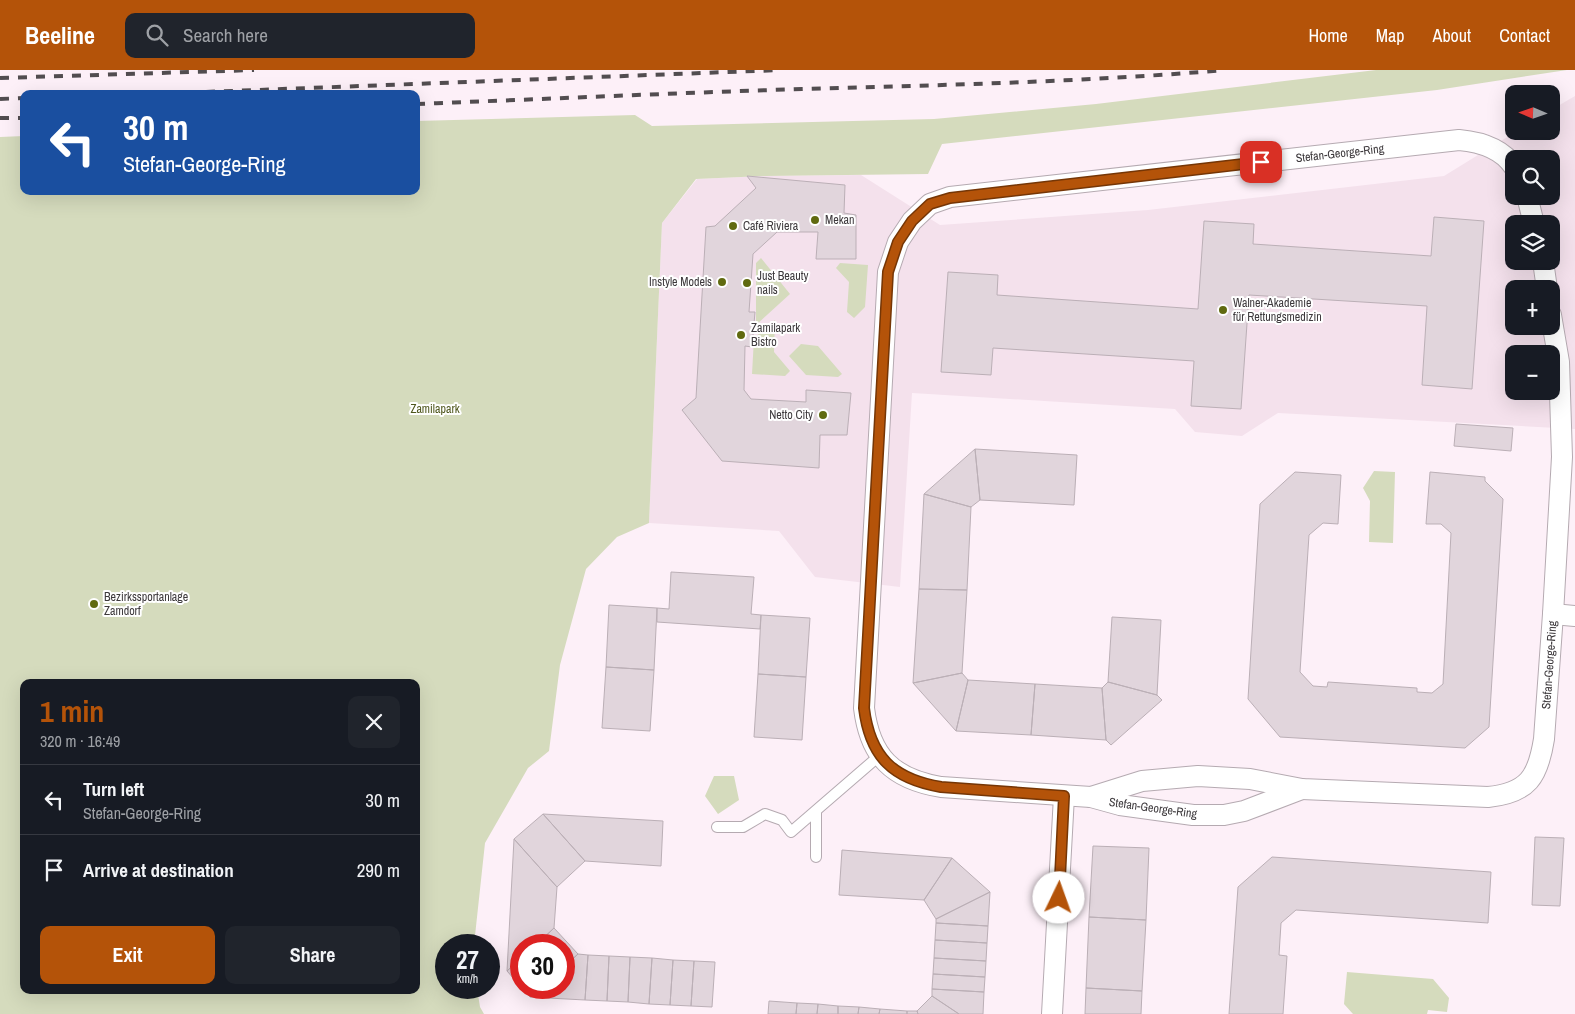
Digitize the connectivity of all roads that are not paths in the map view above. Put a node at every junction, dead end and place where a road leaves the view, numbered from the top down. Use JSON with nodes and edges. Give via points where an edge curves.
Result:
{"nodes":[{"id":1,"x":1505,"y":157,"type":"edge"},
{"id":2,"x":1554,"y":335,"type":"edge"},
{"id":3,"x":1553,"y":614,"type":"junction"},
{"id":4,"x":1575,"y":616,"type":"edge"},
{"id":5,"x":879,"y":756,"type":"junction"},
{"id":6,"x":1302,"y":789,"type":"junction"},
{"id":7,"x":1064,"y":796,"type":"junction"},
{"id":8,"x":1091,"y":797,"type":"junction"},
{"id":9,"x":816,"y":811,"type":"junction"},
{"id":10,"x":717,"y":827,"type":"dead end"},
{"id":11,"x":816,"y":858,"type":"dead end"},
{"id":12,"x":1052,"y":1014,"type":"edge"}],
"edges":[{"from":1,"to":5,"type":"street","name":"Stefan-George-Ring","via":[[1487,145],[1459,140],[950,198],[930,204],[912,221],[898,242],[888,272],[864,708],[871,740]]},
{"from":2,"to":3,"type":"street","name":"Stefan-George-Ring","via":[[1562,442]]},
{"from":3,"to":4,"type":"street"},
{"from":3,"to":6,"type":"street","name":"Stefan-George-Ring","via":[[1541,757],[1535,774],[1523,787],[1488,797]]},
{"from":5,"to":7,"type":"street","name":"Stefan-George-Ring","via":[[895,771],[924,784]]},
{"from":5,"to":9,"type":"lane"},
{"from":6,"to":8,"type":"street","name":"Stefan-George-Ring","via":[[1250,779],[1198,776],[1142,781]]},
{"from":6,"to":8,"type":"street","name":"Stefan-George-Ring","via":[[1244,811],[1224,815],[1161,812]]},
{"from":7,"to":8,"type":"street","name":"Stefan-George-Ring"},
{"from":7,"to":12,"type":"street"},
{"from":9,"to":10,"type":"lane","via":[[792,832],[782,820],[765,814],[743,827]]},
{"from":9,"to":11,"type":"lane"}]}
